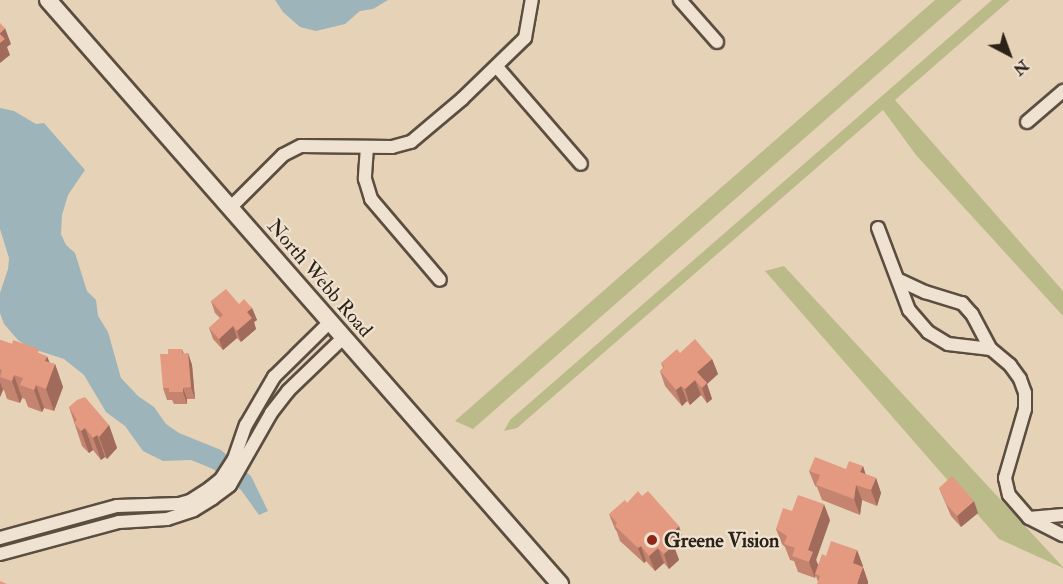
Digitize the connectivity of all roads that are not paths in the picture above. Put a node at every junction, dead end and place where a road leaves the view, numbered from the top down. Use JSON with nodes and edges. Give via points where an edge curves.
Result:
{"nodes":[{"id":1,"x":48,"y":0,"type":"edge"},
{"id":2,"x":532,"y":0,"type":"edge"},
{"id":3,"x":680,"y":0,"type":"edge"},
{"id":4,"x":717,"y":42,"type":"dead end"},
{"id":5,"x":497,"y":67,"type":"junction"},
{"id":6,"x":1063,"y":91,"type":"edge"},
{"id":7,"x":1027,"y":122,"type":"dead end"},
{"id":8,"x":367,"y":147,"type":"junction"},
{"id":9,"x":581,"y":164,"type":"dead end"},
{"id":10,"x":230,"y":208,"type":"junction"},
{"id":11,"x":878,"y":228,"type":"dead end"},
{"id":12,"x":440,"y":280,"type":"dead end"},
{"id":13,"x":899,"y":280,"type":"junction"},
{"id":14,"x":330,"y":322,"type":"junction"},
{"id":15,"x":344,"y":337,"type":"junction"},
{"id":16,"x":991,"y":349,"type":"junction"},
{"id":17,"x":239,"y":461,"type":"junction"},
{"id":18,"x":226,"y":482,"type":"junction"},
{"id":19,"x":1063,"y":516,"type":"edge"},
{"id":20,"x":1029,"y":518,"type":"junction"},
{"id":21,"x":1063,"y":535,"type":"edge"},
{"id":22,"x":0,"y":538,"type":"edge"},
{"id":23,"x":0,"y":554,"type":"edge"},
{"id":24,"x":560,"y":584,"type":"edge"}],
"edges":[{"from":1,"to":10,"type":"main road","name":"North Webb Road"},
{"from":2,"to":5,"type":"street","via":[[525,38]]},
{"from":3,"to":4,"type":"street"},
{"from":5,"to":8,"type":"street","via":[[411,142]]},
{"from":5,"to":9,"type":"street"},
{"from":6,"to":7,"type":"street"},
{"from":8,"to":10,"type":"street","via":[[301,146],[283,155]]},
{"from":8,"to":12,"type":"street","via":[[366,179],[371,199]]},
{"from":10,"to":14,"type":"main road","name":"North Webb Road"},
{"from":11,"to":13,"type":"street"},
{"from":13,"to":16,"type":"street","via":[[962,303]]},
{"from":13,"to":16,"type":"street","via":[[909,310],[928,332],[948,344]]},
{"from":14,"to":15,"type":"main road","name":"North Webb Road"},
{"from":14,"to":17,"type":"street","via":[[286,362],[264,391],[246,425]]},
{"from":15,"to":17,"type":"street","via":[[288,391]]},
{"from":15,"to":24,"type":"main road","name":"North Webb Road"},
{"from":16,"to":20,"type":"street","via":[[1010,365],[1025,393],[1025,409],[1005,478],[1009,495]]},
{"from":17,"to":18,"type":"street"},
{"from":18,"to":22,"type":"street","via":[[179,504],[117,506]]},
{"from":18,"to":23,"type":"street","via":[[194,510],[174,517],[119,522]]},
{"from":19,"to":20,"type":"street"},
{"from":20,"to":21,"type":"street"}]}
